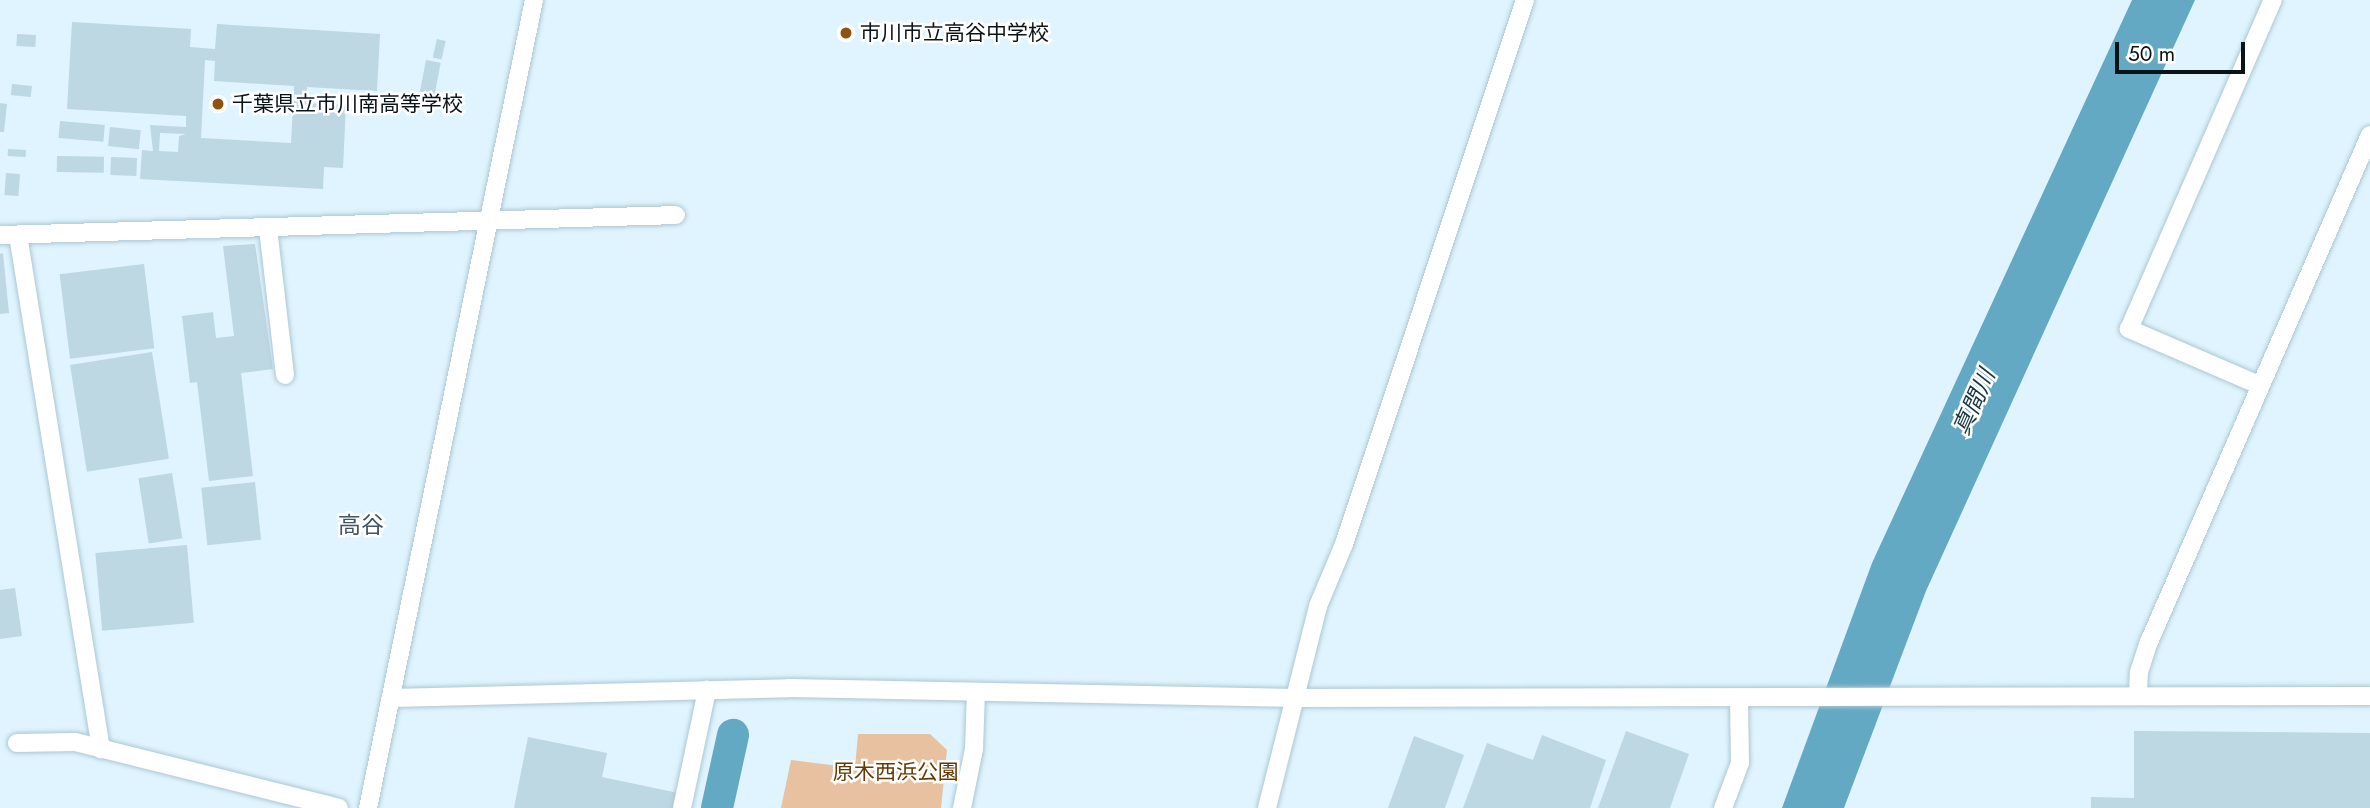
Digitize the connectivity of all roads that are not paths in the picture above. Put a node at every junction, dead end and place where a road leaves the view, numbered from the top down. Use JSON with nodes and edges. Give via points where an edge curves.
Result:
{"nodes":[{"id":1,"x":534,"y":0,"type":"edge"},
{"id":2,"x":1525,"y":0,"type":"edge"},
{"id":3,"x":2273,"y":0,"type":"edge"},
{"id":4,"x":2370,"y":135,"type":"edge"},
{"id":5,"x":676,"y":215,"type":"dead end"},
{"id":6,"x":489,"y":218,"type":"junction"},
{"id":7,"x":268,"y":228,"type":"junction"},
{"id":8,"x":9,"y":235,"type":"edge"},
{"id":9,"x":285,"y":375,"type":"dead end"},
{"id":10,"x":2259,"y":384,"type":"junction"},
{"id":11,"x":707,"y":690,"type":"junction"},
{"id":12,"x":976,"y":692,"type":"junction"},
{"id":13,"x":2138,"y":696,"type":"junction"},
{"id":14,"x":2370,"y":696,"type":"edge"},
{"id":15,"x":392,"y":698,"type":"junction"},
{"id":16,"x":1297,"y":698,"type":"junction"},
{"id":17,"x":1739,"y":698,"type":"junction"},
{"id":18,"x":17,"y":743,"type":"dead end"},
{"id":19,"x":101,"y":749,"type":"junction"},
{"id":20,"x":339,"y":808,"type":"edge"},
{"id":21,"x":368,"y":808,"type":"edge"},
{"id":22,"x":682,"y":808,"type":"edge"},
{"id":23,"x":962,"y":808,"type":"edge"},
{"id":24,"x":1267,"y":808,"type":"edge"},
{"id":25,"x":1723,"y":808,"type":"edge"}],
"edges":[{"from":1,"to":6,"type":"street"},
{"from":2,"to":16,"type":"street","via":[[1344,544],[1318,606]]},
{"from":3,"to":10,"type":"street","via":[[2129,328]]},
{"from":4,"to":10,"type":"street"},
{"from":5,"to":6,"type":"street"},
{"from":6,"to":7,"type":"street"},
{"from":6,"to":15,"type":"street"},
{"from":7,"to":8,"type":"street"},
{"from":7,"to":9,"type":"street"},
{"from":8,"to":19,"type":"street"},
{"from":10,"to":13,"type":"street","via":[[2148,642]]},
{"from":11,"to":12,"type":"street"},
{"from":11,"to":15,"type":"street"},
{"from":11,"to":22,"type":"street"},
{"from":12,"to":16,"type":"street"},
{"from":12,"to":23,"type":"street","via":[[974,749]]},
{"from":13,"to":14,"type":"street"},
{"from":13,"to":17,"type":"street"},
{"from":15,"to":21,"type":"street"},
{"from":16,"to":17,"type":"street"},
{"from":16,"to":24,"type":"street"},
{"from":17,"to":25,"type":"street","via":[[1740,763]]},
{"from":18,"to":19,"type":"street","via":[[75,742]]},
{"from":19,"to":20,"type":"street"}]}
